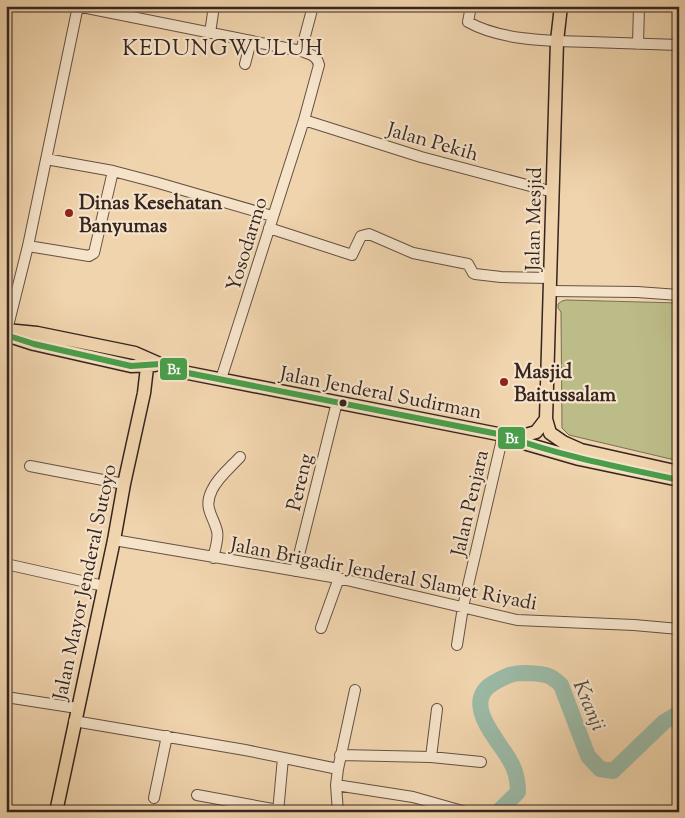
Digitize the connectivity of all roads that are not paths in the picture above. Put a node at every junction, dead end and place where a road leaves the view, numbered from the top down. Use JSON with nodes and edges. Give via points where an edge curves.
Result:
{"nodes":[{"id":1,"x":78,"y":6,"type":"edge"},
{"id":2,"x":214,"y":6,"type":"edge"},
{"id":3,"x":313,"y":6,"type":"edge"},
{"id":4,"x":471,"y":6,"type":"edge"},
{"id":5,"x":561,"y":6,"type":"edge"},
{"id":6,"x":639,"y":6,"type":"edge"},
{"id":7,"x":210,"y":33,"type":"junction"},
{"id":8,"x":251,"y":41,"type":"junction"},
{"id":9,"x":557,"y":41,"type":"junction"},
{"id":10,"x":638,"y":44,"type":"junction"},
{"id":11,"x":679,"y":45,"type":"edge"},
{"id":12,"x":301,"y":51,"type":"junction"},
{"id":13,"x":245,"y":64,"type":"dead end"},
{"id":14,"x":304,"y":120,"type":"junction"},
{"id":15,"x":46,"y":159,"type":"junction"},
{"id":16,"x":113,"y":171,"type":"junction"},
{"id":17,"x":552,"y":192,"type":"junction"},
{"id":18,"x":272,"y":216,"type":"junction"},
{"id":19,"x":269,"y":228,"type":"junction"},
{"id":20,"x":28,"y":246,"type":"junction"},
{"id":21,"x":550,"y":278,"type":"junction"},
{"id":22,"x":550,"y":291,"type":"junction"},
{"id":23,"x":679,"y":295,"type":"edge"},
{"id":24,"x":7,"y":332,"type":"edge"},
{"id":25,"x":152,"y":363,"type":"junction"},
{"id":26,"x":221,"y":379,"type":"junction"},
{"id":27,"x":337,"y":402,"type":"junction"},
{"id":28,"x":546,"y":419,"type":"junction"},
{"id":29,"x":550,"y":433,"type":"junction"},
{"id":30,"x":512,"y":437,"type":"junction"},
{"id":31,"x":240,"y":457,"type":"dead end"},
{"id":32,"x":30,"y":466,"type":"dead end"},
{"id":33,"x":679,"y":472,"type":"edge"},
{"id":34,"x":679,"y":480,"type":"edge"},
{"id":35,"x":124,"y":484,"type":"junction"},
{"id":36,"x":114,"y":540,"type":"junction"},
{"id":37,"x":214,"y":558,"type":"junction"},
{"id":38,"x":6,"y":564,"type":"edge"},
{"id":39,"x":294,"y":570,"type":"junction"},
{"id":40,"x":339,"y":578,"type":"junction"},
{"id":41,"x":104,"y":586,"type":"junction"},
{"id":42,"x":463,"y":608,"type":"junction"},
{"id":43,"x":321,"y":628,"type":"dead end"},
{"id":44,"x":679,"y":629,"type":"edge"},
{"id":45,"x":457,"y":645,"type":"dead end"},
{"id":46,"x":355,"y":690,"type":"dead end"},
{"id":47,"x":6,"y":697,"type":"edge"},
{"id":48,"x":77,"y":708,"type":"junction"},
{"id":49,"x":436,"y":709,"type":"dead end"},
{"id":50,"x":74,"y":722,"type":"junction"},
{"id":51,"x":167,"y":736,"type":"junction"},
{"id":52,"x":340,"y":754,"type":"junction"},
{"id":53,"x":431,"y":757,"type":"junction"},
{"id":54,"x":283,"y":758,"type":"junction"},
{"id":55,"x":481,"y":762,"type":"dead end"},
{"id":56,"x":338,"y":769,"type":"junction"},
{"id":57,"x":336,"y":785,"type":"junction"},
{"id":58,"x":197,"y":795,"type":"dead end"},
{"id":59,"x":154,"y":798,"type":"dead end"},
{"id":60,"x":278,"y":811,"type":"edge"},
{"id":61,"x":56,"y":812,"type":"edge"},
{"id":62,"x":338,"y":812,"type":"edge"},
{"id":63,"x":466,"y":812,"type":"edge"}],
"edges":[{"from":1,"to":7,"type":"street"},
{"from":1,"to":15,"type":"street"},
{"from":2,"to":7,"type":"street"},
{"from":3,"to":12,"type":"street"},
{"from":4,"to":9,"type":"street","via":[[470,24],[507,36]]},
{"from":5,"to":9,"type":"main road","name":"Jalan Mesjid"},
{"from":6,"to":10,"type":"street"},
{"from":7,"to":8,"type":"street"},
{"from":8,"to":12,"type":"street"},
{"from":8,"to":13,"type":"street"},
{"from":9,"to":10,"type":"street"},
{"from":9,"to":17,"type":"main road","name":"Jalan Mesjid"},
{"from":10,"to":11,"type":"street"},
{"from":12,"to":14,"type":"street","name":"Yosodarmo","via":[[318,59],[319,65]]},
{"from":14,"to":17,"type":"street","name":"Jalan Pekih","via":[[420,157]]},
{"from":14,"to":18,"type":"street","name":"Yosodarmo"},
{"from":15,"to":16,"type":"street"},
{"from":15,"to":20,"type":"street"},
{"from":16,"to":18,"type":"street"},
{"from":16,"to":20,"type":"street","via":[[92,255]]},
{"from":17,"to":21,"type":"main road","name":"Jalan Mesjid"},
{"from":18,"to":19,"type":"street","name":"Yosodarmo"},
{"from":19,"to":21,"type":"street","via":[[352,255],[361,236],[369,234],[413,253],[468,264],[475,274]]},
{"from":19,"to":26,"type":"street","name":"Yosodarmo"},
{"from":20,"to":24,"type":"street"},
{"from":21,"to":22,"type":"main road","name":"Jalan Mesjid"},
{"from":22,"to":23,"type":"street"},
{"from":22,"to":28,"type":"main road","name":"Jalan Mesjid"},
{"from":24,"to":25,"type":"main road","name":"Jalan Jenderal Sudirman","via":[[37,333],[135,353]]},
{"from":25,"to":26,"type":"main road","name":"Jalan Jenderal Sudirman"},
{"from":25,"to":35,"type":"main road","name":"Jalan Mayor Jenderal Sutoyo"},
{"from":26,"to":27,"type":"main road","name":"Jalan Jenderal Sudirman"},
{"from":27,"to":30,"type":"main road","name":"Jalan Jenderal Sudirman"},
{"from":27,"to":39,"type":"street","name":"Pereng"},
{"from":28,"to":29,"type":"main road","name":"Jalan Mesjid"},
{"from":28,"to":30,"type":"main road","via":[[536,432]]},
{"from":29,"to":30,"type":"main road","name":"Jalan Jenderal Sudirman","via":[[531,440]]},
{"from":29,"to":33,"type":"main road","via":[[580,450]]},
{"from":30,"to":34,"type":"main road","via":[[579,459]]},
{"from":30,"to":42,"type":"street","name":"Jalan Penjara"},
{"from":31,"to":37,"type":"street","via":[[211,491],[209,507],[218,532]]},
{"from":32,"to":35,"type":"street"},
{"from":35,"to":36,"type":"main road","name":"Jalan Mayor Jenderal Sutoyo"},
{"from":36,"to":37,"type":"street","name":"Jalan Brigadir Jenderal Slamet Riyadi"},
{"from":36,"to":41,"type":"main road","name":"Jalan Mayor Jenderal Sutoyo"},
{"from":37,"to":39,"type":"street","name":"Jalan Brigadir Jenderal Slamet Riyadi"},
{"from":38,"to":41,"type":"street"},
{"from":39,"to":40,"type":"street","name":"Jalan Brigadir Jenderal Slamet Riyadi"},
{"from":40,"to":42,"type":"street","name":"Jalan Brigadir Jenderal Slamet Riyadi"},
{"from":40,"to":43,"type":"street"},
{"from":41,"to":48,"type":"main road","name":"Jalan Mayor Jenderal Sutoyo"},
{"from":42,"to":44,"type":"street","name":"Jalan Brigadir Jenderal Slamet Riyadi","via":[[518,620]]},
{"from":42,"to":45,"type":"street","name":"Jalan Penjara"},
{"from":46,"to":52,"type":"street"},
{"from":47,"to":48,"type":"street"},
{"from":48,"to":50,"type":"main road","name":"Jalan Mayor Jenderal Sutoyo"},
{"from":49,"to":53,"type":"street"},
{"from":50,"to":51,"type":"street"},
{"from":50,"to":61,"type":"main road","name":"Jalan Mayor Jenderal Sutoyo"},
{"from":51,"to":54,"type":"street"},
{"from":51,"to":59,"type":"street"},
{"from":52,"to":53,"type":"street"},
{"from":52,"to":56,"type":"street"},
{"from":53,"to":55,"type":"street"},
{"from":54,"to":56,"type":"street"},
{"from":54,"to":60,"type":"street"},
{"from":56,"to":57,"type":"street"},
{"from":57,"to":62,"type":"street"},
{"from":57,"to":63,"type":"street","via":[[413,797]]},
{"from":58,"to":60,"type":"street"}]}
